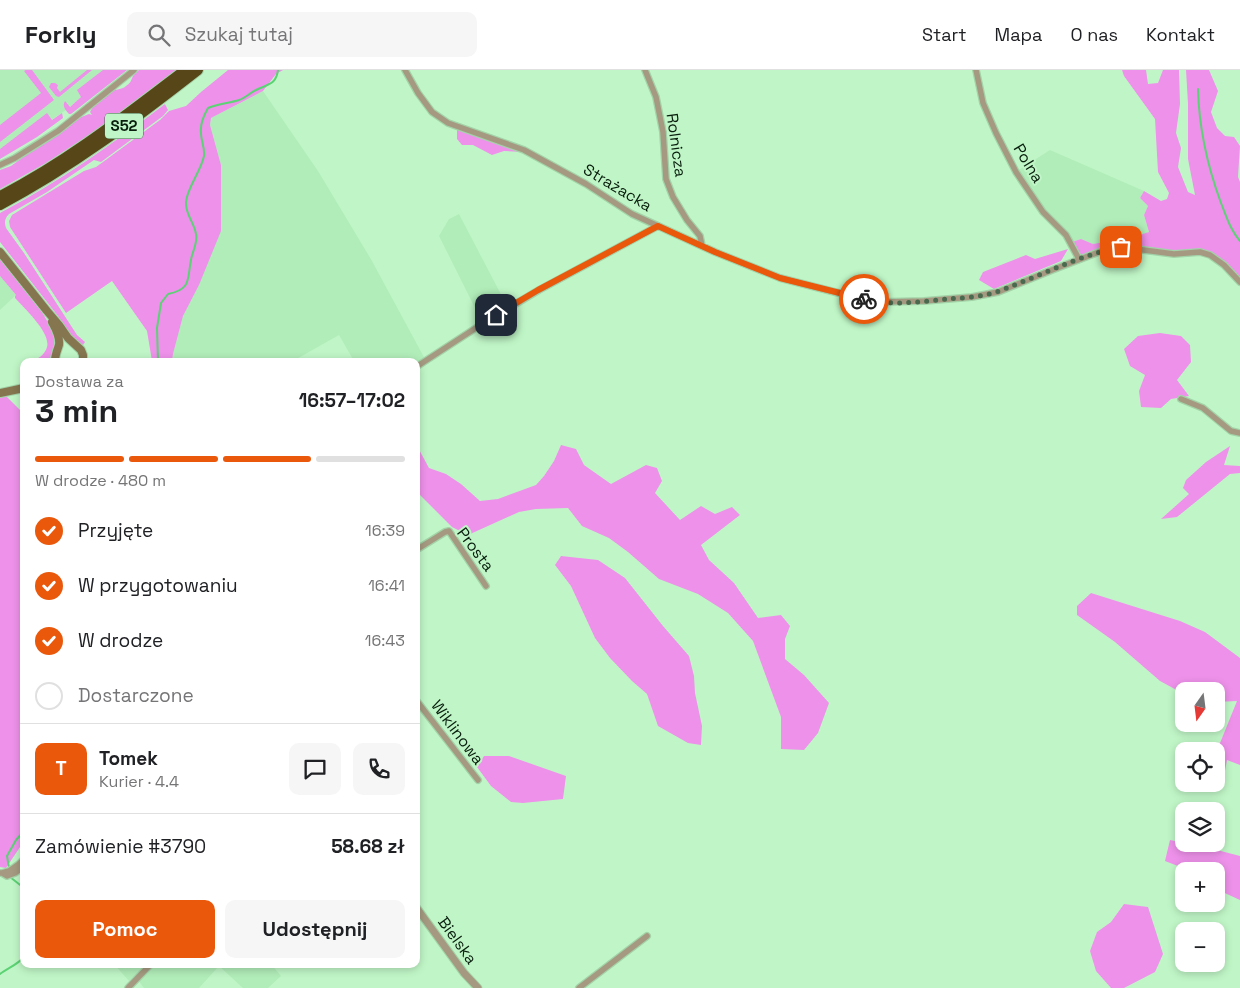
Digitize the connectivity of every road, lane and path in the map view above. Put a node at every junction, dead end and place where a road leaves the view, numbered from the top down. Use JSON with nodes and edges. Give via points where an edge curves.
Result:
{"nodes":[{"id":1,"x":134,"y":70,"type":"edge"},
{"id":2,"x":185,"y":70,"type":"edge"},
{"id":3,"x":198,"y":70,"type":"edge"},
{"id":4,"x":405,"y":70,"type":"edge"},
{"id":5,"x":645,"y":70,"type":"edge"},
{"id":6,"x":976,"y":70,"type":"edge"},
{"id":7,"x":0,"y":165,"type":"edge"},
{"id":8,"x":0,"y":196,"type":"edge"},
{"id":9,"x":0,"y":205,"type":"edge"},
{"id":10,"x":658,"y":226,"type":"junction"},
{"id":11,"x":702,"y":246,"type":"junction"},
{"id":12,"x":0,"y":252,"type":"edge"},
{"id":13,"x":1079,"y":260,"type":"junction"},
{"id":14,"x":1240,"y":282,"type":"edge"},
{"id":15,"x":47,"y":311,"type":"junction"},
{"id":16,"x":76,"y":346,"type":"junction"},
{"id":17,"x":55,"y":358,"type":"edge"},
{"id":18,"x":84,"y":358,"type":"edge"},
{"id":19,"x":420,"y":364,"type":"edge"},
{"id":20,"x":20,"y":389,"type":"edge"},
{"id":21,"x":0,"y":393,"type":"edge"},
{"id":22,"x":1181,"y":399,"type":"dead end"},
{"id":23,"x":1240,"y":433,"type":"edge"},
{"id":24,"x":420,"y":548,"type":"edge"},
{"id":25,"x":486,"y":586,"type":"dead end"},
{"id":26,"x":420,"y":705,"type":"edge"},
{"id":27,"x":478,"y":780,"type":"dead end"},
{"id":28,"x":20,"y":863,"type":"edge"},
{"id":29,"x":20,"y":867,"type":"edge"},
{"id":30,"x":3,"y":874,"type":"edge"},
{"id":31,"x":420,"y":912,"type":"edge"},
{"id":32,"x":647,"y":936,"type":"dead end"},
{"id":33,"x":147,"y":968,"type":"edge"},
{"id":34,"x":128,"y":988,"type":"edge"},
{"id":35,"x":478,"y":988,"type":"edge"},
{"id":36,"x":578,"y":988,"type":"edge"}],
"edges":[{"from":1,"to":7,"type":"street","via":[[46,139]]},
{"from":2,"to":8,"type":"highway","number":"S52","via":[[105,131]]},
{"from":3,"to":9,"type":"highway","number":"S52","via":[[78,159]]},
{"from":4,"to":10,"type":"street","name":"Strażacka","via":[[432,112],[448,124],[524,150]]},
{"from":5,"to":11,"type":"street","name":"Rolnicza","via":[[656,97],[663,132],[666,179],[672,198],[700,236]]},
{"from":6,"to":13,"type":"street","name":"Polna","via":[[983,103],[1016,172],[1043,212],[1066,235]]},
{"from":10,"to":11,"type":"street","name":"Strażacka"},
{"from":10,"to":19,"type":"street","via":[[538,290]]},
{"from":11,"to":13,"type":"street","name":"Strażacka","via":[[780,278],[881,302],[934,301],[998,292]]},
{"from":12,"to":15,"type":"main road"},
{"from":13,"to":14,"type":"street","name":"Strażacka","via":[[1121,247],[1174,254],[1200,252],[1224,265]]},
{"from":15,"to":16,"type":"main road"},
{"from":15,"to":17,"type":"main road","via":[[59,339]]},
{"from":16,"to":17,"type":"main road","via":[[64,345]]},
{"from":16,"to":18,"type":"main road"},
{"from":20,"to":21,"type":"main road"},
{"from":22,"to":23,"type":"street","via":[[1203,408],[1231,431]]},
{"from":24,"to":25,"type":"street","name":"Prosta","via":[[449,531]]},
{"from":26,"to":27,"type":"street","name":"Wiklinowa"},
{"from":28,"to":30,"type":"street"},
{"from":29,"to":30,"type":"street","via":[[15,873]]},
{"from":31,"to":35,"type":"street","name":"Bielska"},
{"from":32,"to":36,"type":"street"},
{"from":33,"to":34,"type":"street"}]}
